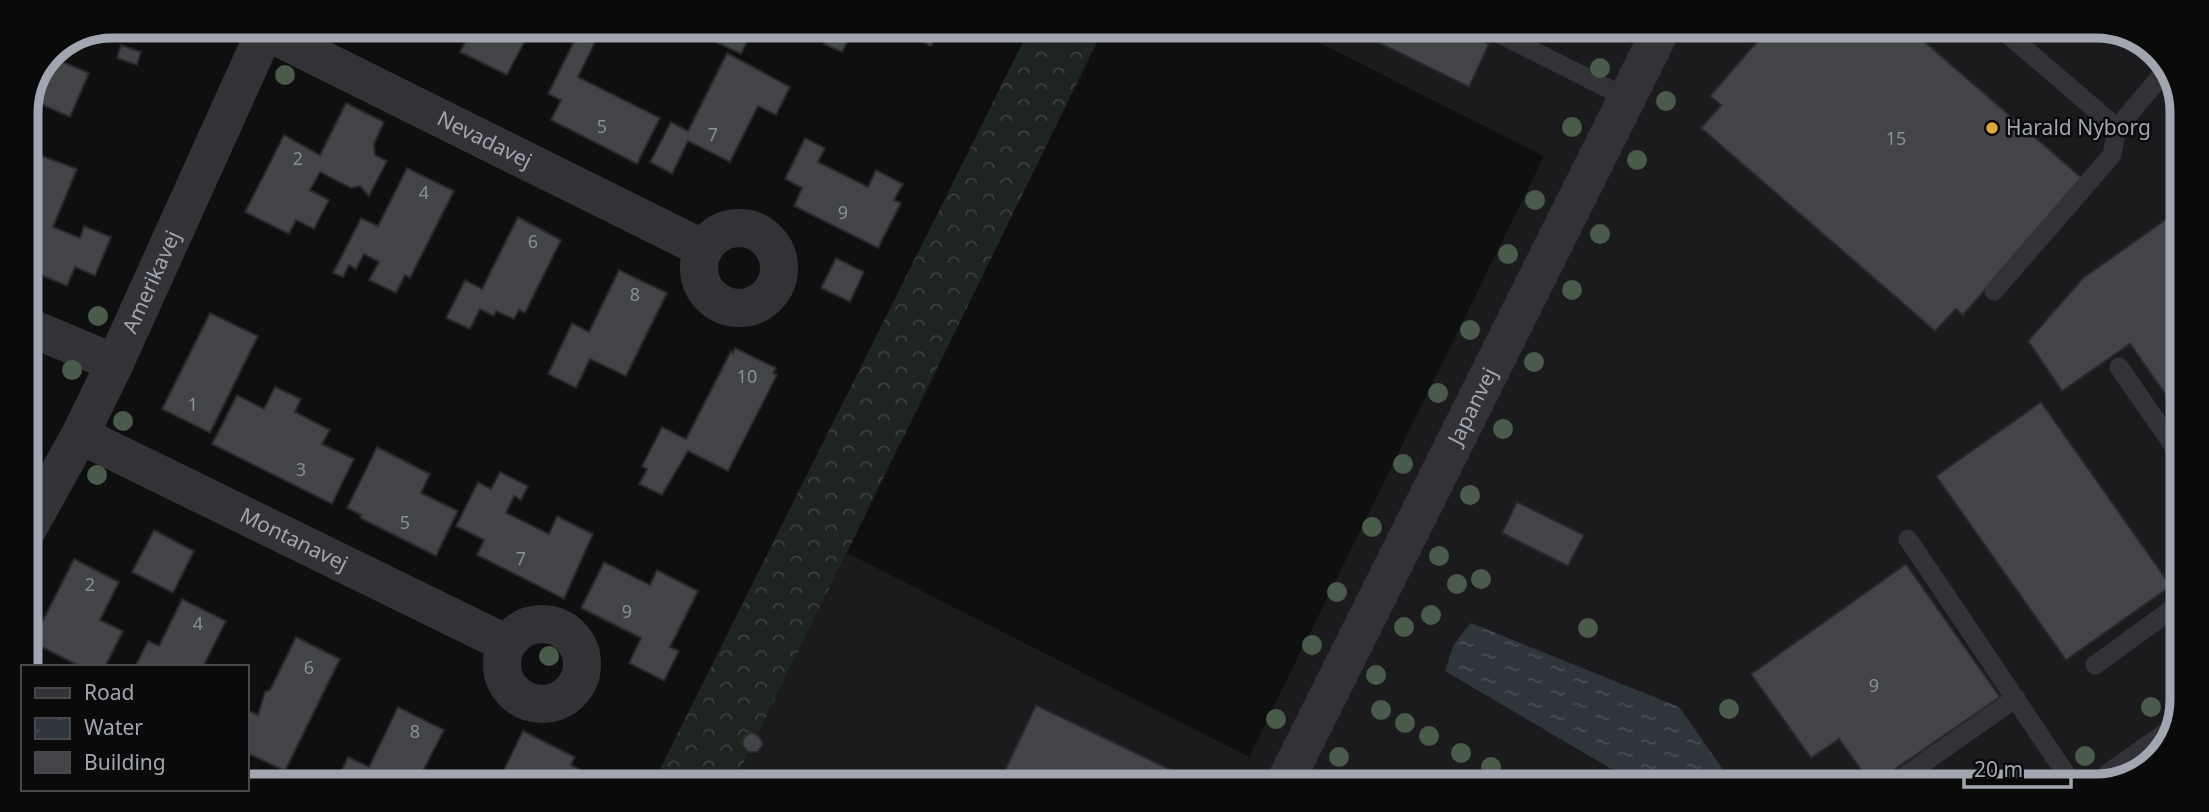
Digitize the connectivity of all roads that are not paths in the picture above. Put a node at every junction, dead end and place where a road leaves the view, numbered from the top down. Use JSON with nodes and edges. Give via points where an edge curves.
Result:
{"nodes":[{"id":1,"x":262,"y":38,"type":"edge"},
{"id":2,"x":284,"y":38,"type":"edge"},
{"id":3,"x":1508,"y":38,"type":"edge"},
{"id":4,"x":1657,"y":38,"type":"edge"},
{"id":5,"x":2012,"y":38,"type":"edge"},
{"id":6,"x":2161,"y":76,"type":"edge"},
{"id":7,"x":1627,"y":98,"type":"junction"},
{"id":8,"x":2117,"y":128,"type":"junction"},
{"id":9,"x":704,"y":249,"type":"dead end"},
{"id":10,"x":1994,"y":291,"type":"dead end"},
{"id":11,"x":38,"y":331,"type":"edge"},
{"id":12,"x":116,"y":363,"type":"junction"},
{"id":13,"x":2119,"y":367,"type":"dead end"},
{"id":14,"x":80,"y":435,"type":"junction"},
{"id":15,"x":2170,"y":441,"type":"edge"},
{"id":16,"x":39,"y":509,"type":"edge"},
{"id":17,"x":1908,"y":539,"type":"dead end"},
{"id":18,"x":2170,"y":611,"type":"edge"},
{"id":19,"x":506,"y":644,"type":"dead end"},
{"id":20,"x":2095,"y":665,"type":"dead end"},
{"id":21,"x":2016,"y":698,"type":"junction"},
{"id":22,"x":1289,"y":774,"type":"edge"},
{"id":23,"x":1908,"y":774,"type":"edge"},
{"id":24,"x":2066,"y":774,"type":"edge"}],
"edges":[{"from":1,"to":12,"type":"street","name":"Amerikavej"},
{"from":2,"to":9,"type":"street","name":"Nevadavej"},
{"from":3,"to":7,"type":"lane"},
{"from":4,"to":7,"type":"street","name":"Japanvej"},
{"from":5,"to":8,"type":"lane"},
{"from":6,"to":8,"type":"lane"},
{"from":7,"to":22,"type":"street","name":"Japanvej"},
{"from":8,"to":10,"type":"lane","via":[[2112,155]]},
{"from":11,"to":12,"type":"street"},
{"from":12,"to":14,"type":"street","name":"Amerikavej"},
{"from":13,"to":15,"type":"lane"},
{"from":14,"to":16,"type":"street","name":"Amerikavej"},
{"from":14,"to":19,"type":"street","name":"Montanavej"},
{"from":17,"to":21,"type":"lane"},
{"from":18,"to":20,"type":"lane"},
{"from":21,"to":23,"type":"lane"},
{"from":21,"to":24,"type":"lane"}]}
